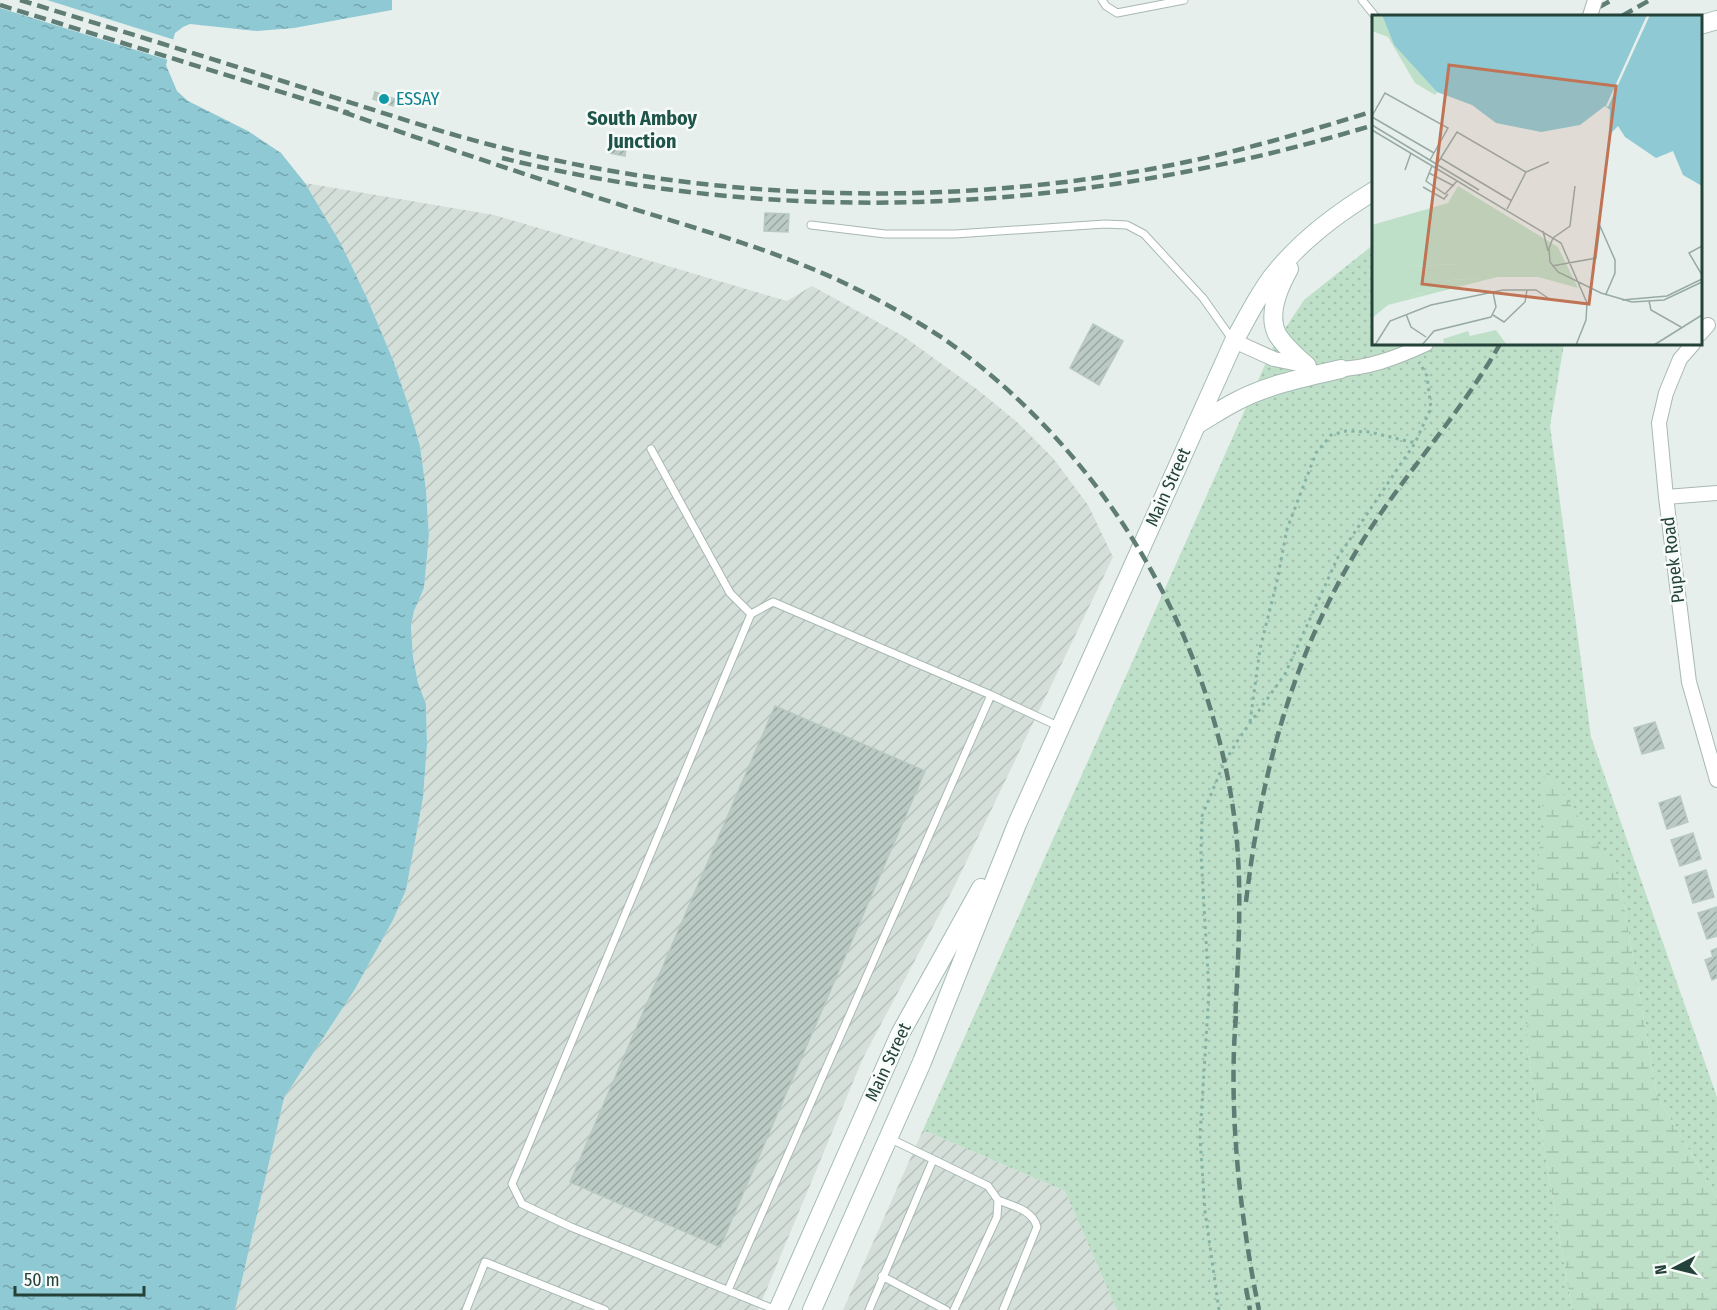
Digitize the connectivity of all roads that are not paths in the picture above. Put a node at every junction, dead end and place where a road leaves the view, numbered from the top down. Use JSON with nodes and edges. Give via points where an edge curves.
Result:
{"nodes":[{"id":1,"x":1102,"y":0,"type":"edge"},
{"id":2,"x":1184,"y":0,"type":"edge"},
{"id":3,"x":1362,"y":0,"type":"edge"},
{"id":4,"x":1595,"y":0,"type":"edge"},
{"id":5,"x":1374,"y":15,"type":"edge"},
{"id":6,"x":1590,"y":15,"type":"edge"},
{"id":7,"x":1717,"y":20,"type":"edge"},
{"id":8,"x":1702,"y":25,"type":"edge"},
{"id":9,"x":1372,"y":192,"type":"edge"},
{"id":10,"x":811,"y":225,"type":"dead end"},
{"id":11,"x":1300,"y":246,"type":"junction"},
{"id":12,"x":1234,"y":341,"type":"junction"},
{"id":13,"x":1424,"y":345,"type":"edge"},
{"id":14,"x":1692,"y":345,"type":"edge"},
{"id":15,"x":1307,"y":366,"type":"junction"},
{"id":16,"x":1341,"y":369,"type":"junction"},
{"id":17,"x":1196,"y":425,"type":"junction"},
{"id":18,"x":651,"y":449,"type":"dead end"},
{"id":19,"x":1717,"y":493,"type":"edge"},
{"id":20,"x":1665,"y":497,"type":"junction"},
{"id":21,"x":751,"y":614,"type":"junction"},
{"id":22,"x":991,"y":695,"type":"junction"},
{"id":23,"x":1060,"y":727,"type":"junction"},
{"id":24,"x":1713,"y":754,"type":"edge"},
{"id":25,"x":1717,"y":780,"type":"edge"},
{"id":26,"x":1017,"y":824,"type":"junction"},
{"id":27,"x":889,"y":1138,"type":"junction"},
{"id":28,"x":933,"y":1160,"type":"junction"},
{"id":29,"x":998,"y":1200,"type":"junction"},
{"id":30,"x":882,"y":1276,"type":"junction"},
{"id":31,"x":728,"y":1290,"type":"junction"},
{"id":32,"x":466,"y":1310,"type":"edge"},
{"id":33,"x":605,"y":1310,"type":"edge"},
{"id":34,"x":777,"y":1310,"type":"edge"},
{"id":35,"x":812,"y":1310,"type":"edge"},
{"id":36,"x":869,"y":1310,"type":"edge"},
{"id":37,"x":946,"y":1310,"type":"edge"},
{"id":38,"x":954,"y":1310,"type":"edge"},
{"id":39,"x":1002,"y":1310,"type":"edge"}],
"edges":[{"from":1,"to":2,"type":"lane","via":[[1117,14]]},
{"from":3,"to":5,"type":"lane"},
{"from":4,"to":6,"type":"street","bridge":true},
{"from":7,"to":8,"type":"main road"},
{"from":9,"to":11,"type":"main road","name":"Main Street"},
{"from":10,"to":12,"type":"lane","via":[[885,234],[955,234],[1127,225],[1144,234],[1203,298]]},
{"from":11,"to":12,"type":"main road","name":"Main Street","via":[[1272,278]]},
{"from":11,"to":15,"type":"main road","via":[[1278,289],[1274,315],[1277,333]]},
{"from":12,"to":15,"type":"street","via":[[1274,359]]},
{"from":12,"to":17,"type":"main road","name":"Main Street"},
{"from":13,"to":16,"type":"street","via":[[1366,365]]},
{"from":14,"to":20,"type":"street","name":"Pupek Road","via":[[1680,359],[1665,395],[1659,423]]},
{"from":15,"to":16,"type":"street"},
{"from":16,"to":17,"type":"main road","via":[[1286,382],[1238,400]]},
{"from":17,"to":23,"type":"main road","name":"Main Street"},
{"from":18,"to":21,"type":"lane","via":[[730,593]]},
{"from":19,"to":20,"type":"street"},
{"from":20,"to":24,"type":"street","name":"Pupek Road","via":[[1689,682]]},
{"from":21,"to":22,"type":"lane","via":[[773,602]]},
{"from":21,"to":31,"type":"lane","via":[[512,1184],[522,1204]]},
{"from":22,"to":23,"type":"lane"},
{"from":22,"to":31,"type":"lane"},
{"from":23,"to":26,"type":"main road","name":"Main Street"},
{"from":24,"to":25,"type":"street","name":"Pupek Road"},
{"from":26,"to":27,"type":"main road","name":"Main Street"},
{"from":26,"to":34,"type":"main road","name":"Main Street","via":[[900,1034]]},
{"from":27,"to":28,"type":"lane"},
{"from":27,"to":35,"type":"main road","name":"Main Street"},
{"from":28,"to":29,"type":"lane","via":[[988,1186]]},
{"from":28,"to":30,"type":"lane"},
{"from":29,"to":38,"type":"lane","via":[[997,1217]]},
{"from":29,"to":39,"type":"lane","via":[[1031,1214],[1037,1227]]},
{"from":30,"to":36,"type":"lane"},
{"from":30,"to":37,"type":"lane"},
{"from":31,"to":34,"type":"lane"},
{"from":32,"to":33,"type":"lane","via":[[485,1262]]}]}
